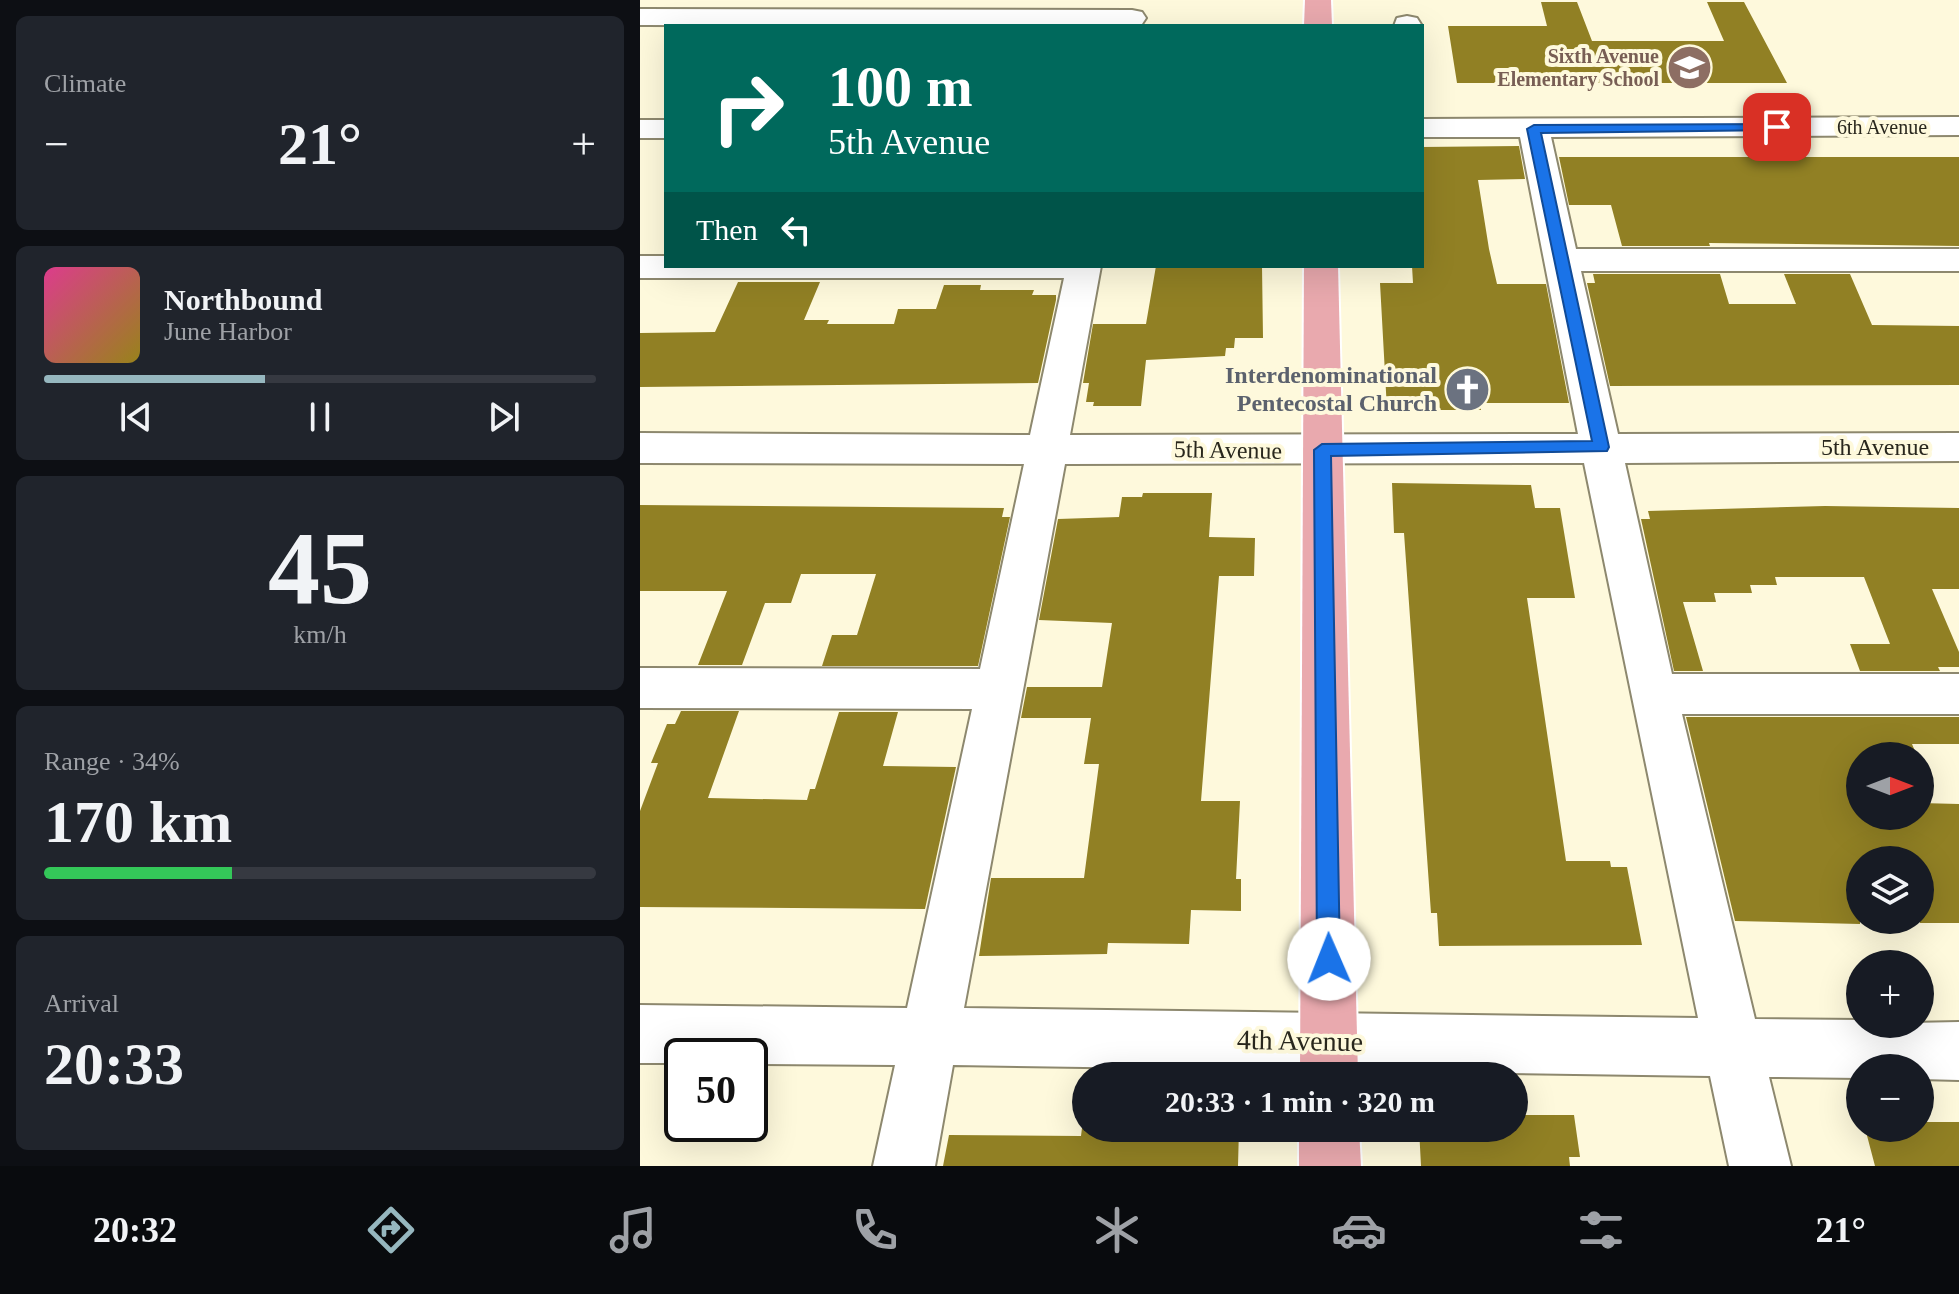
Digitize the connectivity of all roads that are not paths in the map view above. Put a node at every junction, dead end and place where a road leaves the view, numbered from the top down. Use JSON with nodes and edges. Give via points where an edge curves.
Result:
{"nodes":[{"id":1,"x":1318,"y":0,"type":"edge"},
{"id":2,"x":1133,"y":15,"type":"edge"},
{"id":3,"x":640,"y":17,"type":"edge"},
{"id":4,"x":1318,"y":24,"type":"edge"},
{"id":5,"x":1959,"y":126,"type":"edge"},
{"id":6,"x":1424,"y":128,"type":"edge"},
{"id":7,"x":640,"y":129,"type":"edge"},
{"id":8,"x":664,"y":129,"type":"edge"},
{"id":9,"x":1534,"y":129,"type":"junction"},
{"id":10,"x":1562,"y":260,"type":"junction"},
{"id":11,"x":1959,"y":260,"type":"edge"},
{"id":12,"x":640,"y":267,"type":"edge"},
{"id":13,"x":664,"y":267,"type":"edge"},
{"id":14,"x":1084,"y":268,"type":"edge"},
{"id":15,"x":1321,"y":268,"type":"edge"},
{"id":16,"x":1601,"y":447,"type":"junction"},
{"id":17,"x":1959,"y":447,"type":"edge"},
{"id":18,"x":640,"y":448,"type":"edge"},
{"id":19,"x":1048,"y":448,"type":"junction"},
{"id":20,"x":1322,"y":450,"type":"junction"},
{"id":21,"x":640,"y":688,"type":"edge"},
{"id":22,"x":1000,"y":689,"type":"junction"},
{"id":23,"x":1653,"y":694,"type":"junction"},
{"id":24,"x":1959,"y":694,"type":"edge"},
{"id":25,"x":640,"y":1034,"type":"edge"},
{"id":26,"x":931,"y":1038,"type":"junction"},
{"id":27,"x":1735,"y":1049,"type":"junction"},
{"id":28,"x":1959,"y":1051,"type":"edge"},
{"id":29,"x":1329,"y":1058,"type":"edge"},
{"id":30,"x":1329,"y":1142,"type":"edge"},
{"id":31,"x":904,"y":1166,"type":"edge"},
{"id":32,"x":1330,"y":1166,"type":"edge"},
{"id":33,"x":1760,"y":1166,"type":"edge"}],
"edges":[{"from":1,"to":4,"type":"main road"},
{"from":2,"to":3,"type":"street"},
{"from":5,"to":9,"type":"street","name":"6th Avenue"},
{"from":6,"to":9,"type":"street","name":"6th Avenue"},
{"from":7,"to":8,"type":"street"},
{"from":9,"to":10,"type":"street"},
{"from":10,"to":11,"type":"street"},
{"from":10,"to":16,"type":"street"},
{"from":12,"to":13,"type":"street"},
{"from":14,"to":19,"type":"street"},
{"from":15,"to":20,"type":"main road"},
{"from":16,"to":17,"type":"street","name":"5th Avenue"},
{"from":16,"to":20,"type":"street","name":"5th Avenue"},
{"from":16,"to":23,"type":"street"},
{"from":18,"to":19,"type":"street","name":"5th Avenue"},
{"from":19,"to":20,"type":"street","name":"5th Avenue"},
{"from":19,"to":22,"type":"street"},
{"from":20,"to":29,"type":"main road"},
{"from":21,"to":22,"type":"street"},
{"from":22,"to":26,"type":"street"},
{"from":23,"to":24,"type":"street"},
{"from":23,"to":27,"type":"street"},
{"from":25,"to":26,"type":"street","name":"4th Avenue"},
{"from":26,"to":29,"type":"street","name":"4th Avenue"},
{"from":26,"to":31,"type":"street"},
{"from":27,"to":28,"type":"street","name":"4th Avenue"},
{"from":27,"to":29,"type":"street","name":"4th Avenue"},
{"from":27,"to":33,"type":"street"},
{"from":30,"to":32,"type":"main road"}]}
